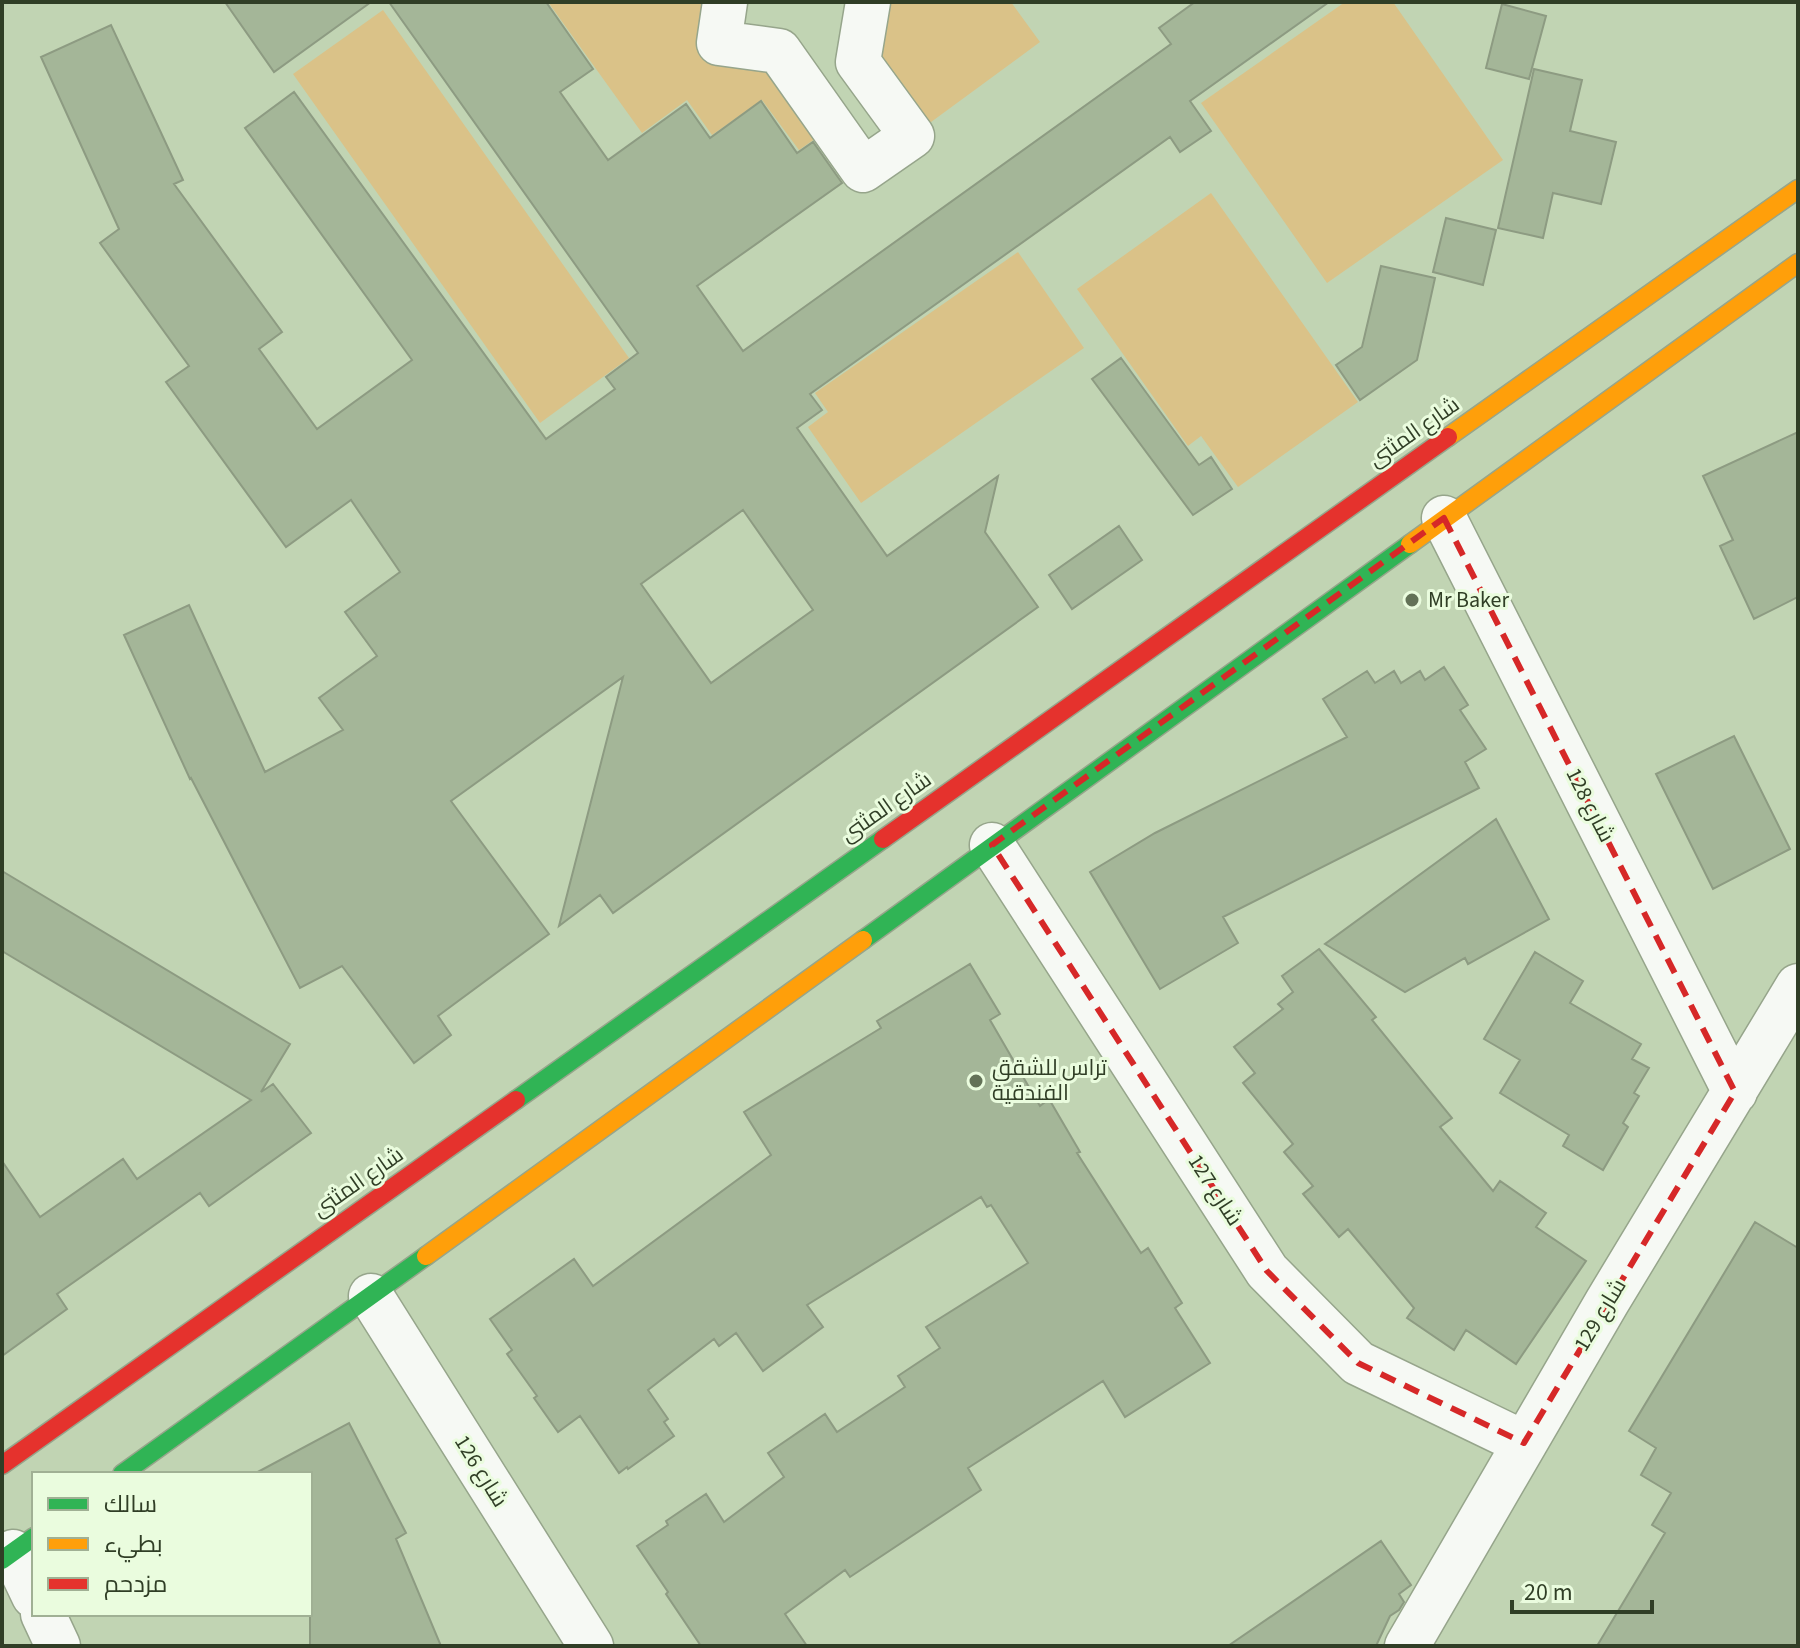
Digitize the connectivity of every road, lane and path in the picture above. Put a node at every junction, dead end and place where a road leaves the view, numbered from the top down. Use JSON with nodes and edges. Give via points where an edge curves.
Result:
{"nodes":[{"id":1,"x":725,"y":2,"type":"edge"},
{"id":2,"x":868,"y":2,"type":"edge"},
{"id":3,"x":1798,"y":189,"type":"edge"},
{"id":4,"x":1798,"y":263,"type":"edge"},
{"id":5,"x":1444,"y":518,"type":"junction"},
{"id":6,"x":992,"y":845,"type":"junction"},
{"id":7,"x":1798,"y":986,"type":"edge"},
{"id":8,"x":1735,"y":1092,"type":"junction"},
{"id":9,"x":371,"y":1296,"type":"junction"},
{"id":10,"x":1524,"y":1443,"type":"junction"},
{"id":11,"x":2,"y":1465,"type":"edge"},
{"id":12,"x":125,"y":1472,"type":"edge"},
{"id":13,"x":16,"y":1549,"type":"edge"},
{"id":14,"x":32,"y":1591,"type":"edge"},
{"id":15,"x":44,"y":1616,"type":"edge"},
{"id":16,"x":58,"y":1646,"type":"edge"},
{"id":17,"x":591,"y":1646,"type":"edge"},
{"id":18,"x":1407,"y":1646,"type":"edge"}],
"edges":[{"from":1,"to":2,"type":"street","via":[[719,43],[779,51],[863,170],[912,136],[858,62]]},
{"from":3,"to":11,"type":"street","name":"شارع المثنى"},
{"from":4,"to":5,"type":"street"},
{"from":5,"to":6,"type":"street"},
{"from":5,"to":8,"type":"street","name":"شارع 128"},
{"from":6,"to":9,"type":"street"},
{"from":6,"to":10,"type":"street","name":"شارع 127","via":[[1267,1271],[1358,1363]]},
{"from":7,"to":8,"type":"street","name":"شارع 129"},
{"from":8,"to":10,"type":"street","name":"شارع 129"},
{"from":9,"to":12,"type":"street"},
{"from":9,"to":17,"type":"street","name":"شارع 126"},
{"from":10,"to":18,"type":"street","name":"شارع 129"},
{"from":13,"to":14,"type":"street"},
{"from":15,"to":16,"type":"street"}]}
